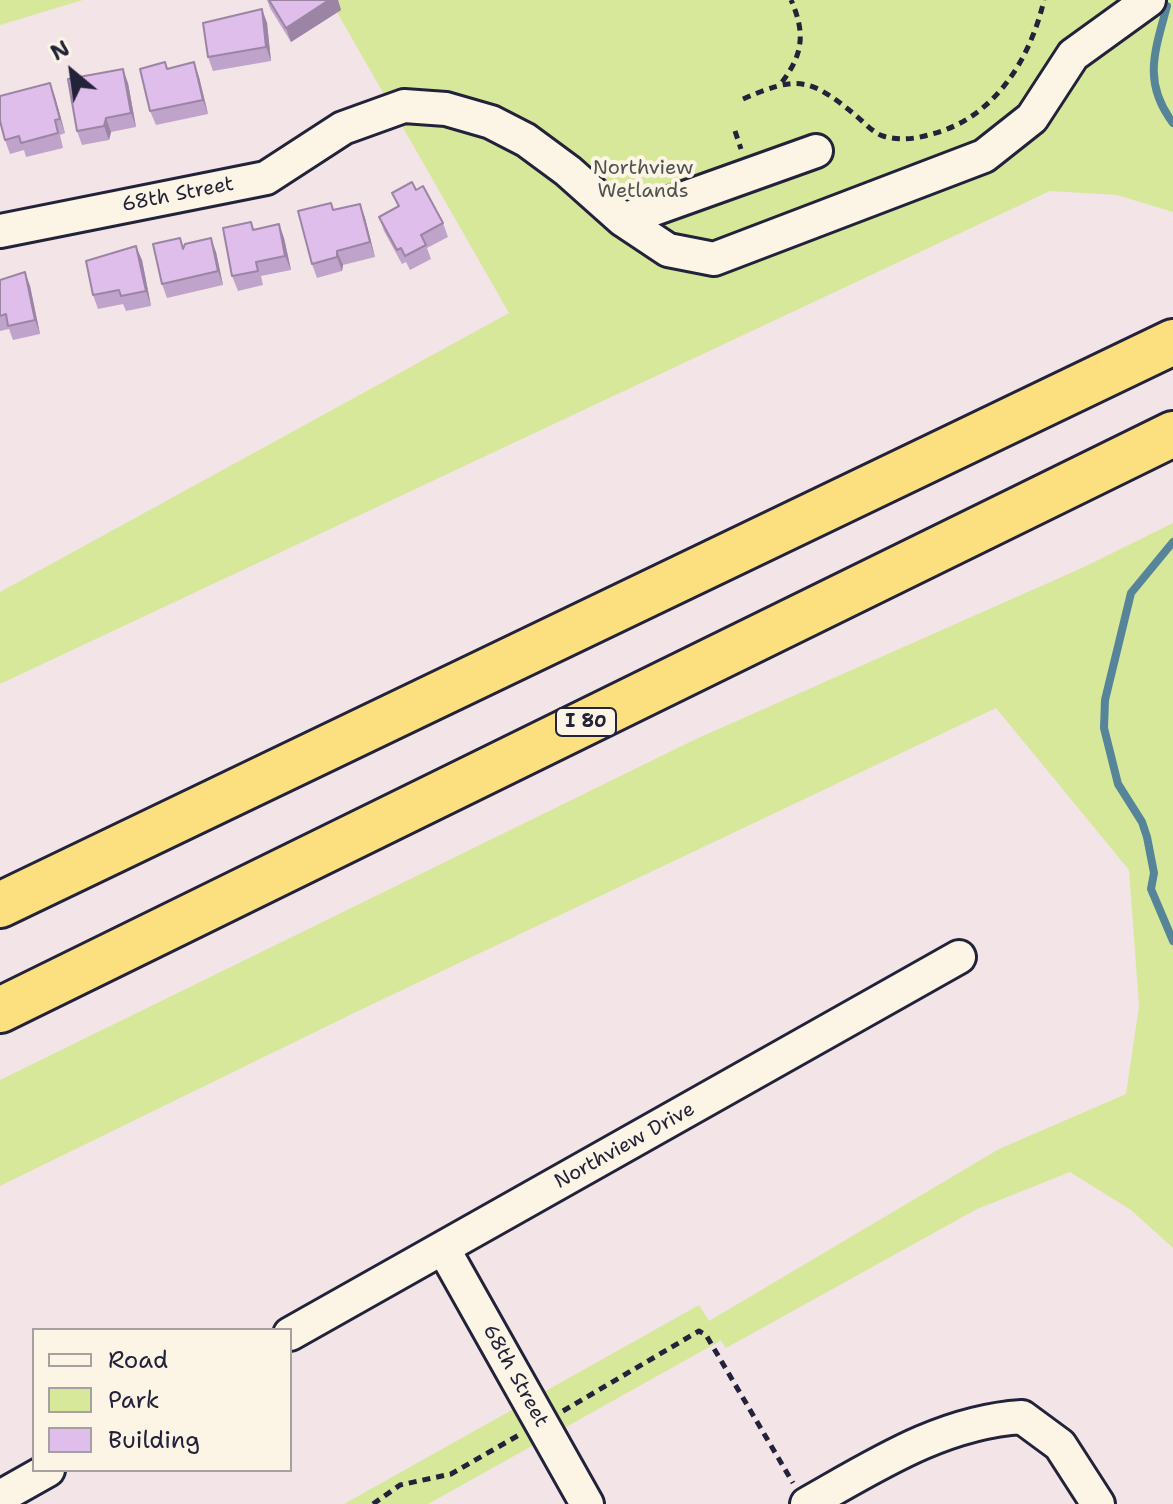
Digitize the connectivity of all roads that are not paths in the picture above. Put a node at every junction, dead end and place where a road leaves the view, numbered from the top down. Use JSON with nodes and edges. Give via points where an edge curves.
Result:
{"nodes":[{"id":1,"x":1149,"y":0,"type":"edge"},
{"id":2,"x":816,"y":151,"type":"dead end"},
{"id":3,"x":623,"y":220,"type":"junction"},
{"id":4,"x":0,"y":231,"type":"edge"},
{"id":5,"x":1173,"y":342,"type":"edge"},
{"id":6,"x":1173,"y":434,"type":"edge"},
{"id":7,"x":0,"y":905,"type":"edge"},
{"id":8,"x":959,"y":957,"type":"dead end"},
{"id":9,"x":0,"y":1010,"type":"edge"},
{"id":10,"x":443,"y":1248,"type":"junction"},
{"id":11,"x":292,"y":1333,"type":"edge"},
{"id":12,"x":44,"y":1472,"type":"edge"},
{"id":13,"x":0,"y":1497,"type":"edge"},
{"id":14,"x":811,"y":1502,"type":"edge"},
{"id":15,"x":587,"y":1504,"type":"edge"},
{"id":16,"x":1098,"y":1504,"type":"edge"}],
"edges":[{"from":1,"to":3,"type":"street","name":"68th Street","via":[[1073,55],[1032,118],[984,156],[714,259],[668,250]]},
{"from":2,"to":3,"type":"street"},
{"from":3,"to":4,"type":"street","name":"68th Street","via":[[526,140],[491,122],[446,109],[404,106],[343,128],[266,178]]},
{"from":5,"to":7,"type":"highway"},
{"from":6,"to":9,"type":"highway","number":"I 80"},
{"from":8,"to":10,"type":"street","name":"Northview Drive"},
{"from":10,"to":11,"type":"street","name":"Northview Drive"},
{"from":10,"to":15,"type":"street","name":"68th Street"},
{"from":12,"to":13,"type":"street"},
{"from":14,"to":16,"type":"street","via":[[924,1440],[988,1419],[1022,1417],[1060,1445]]}]}
